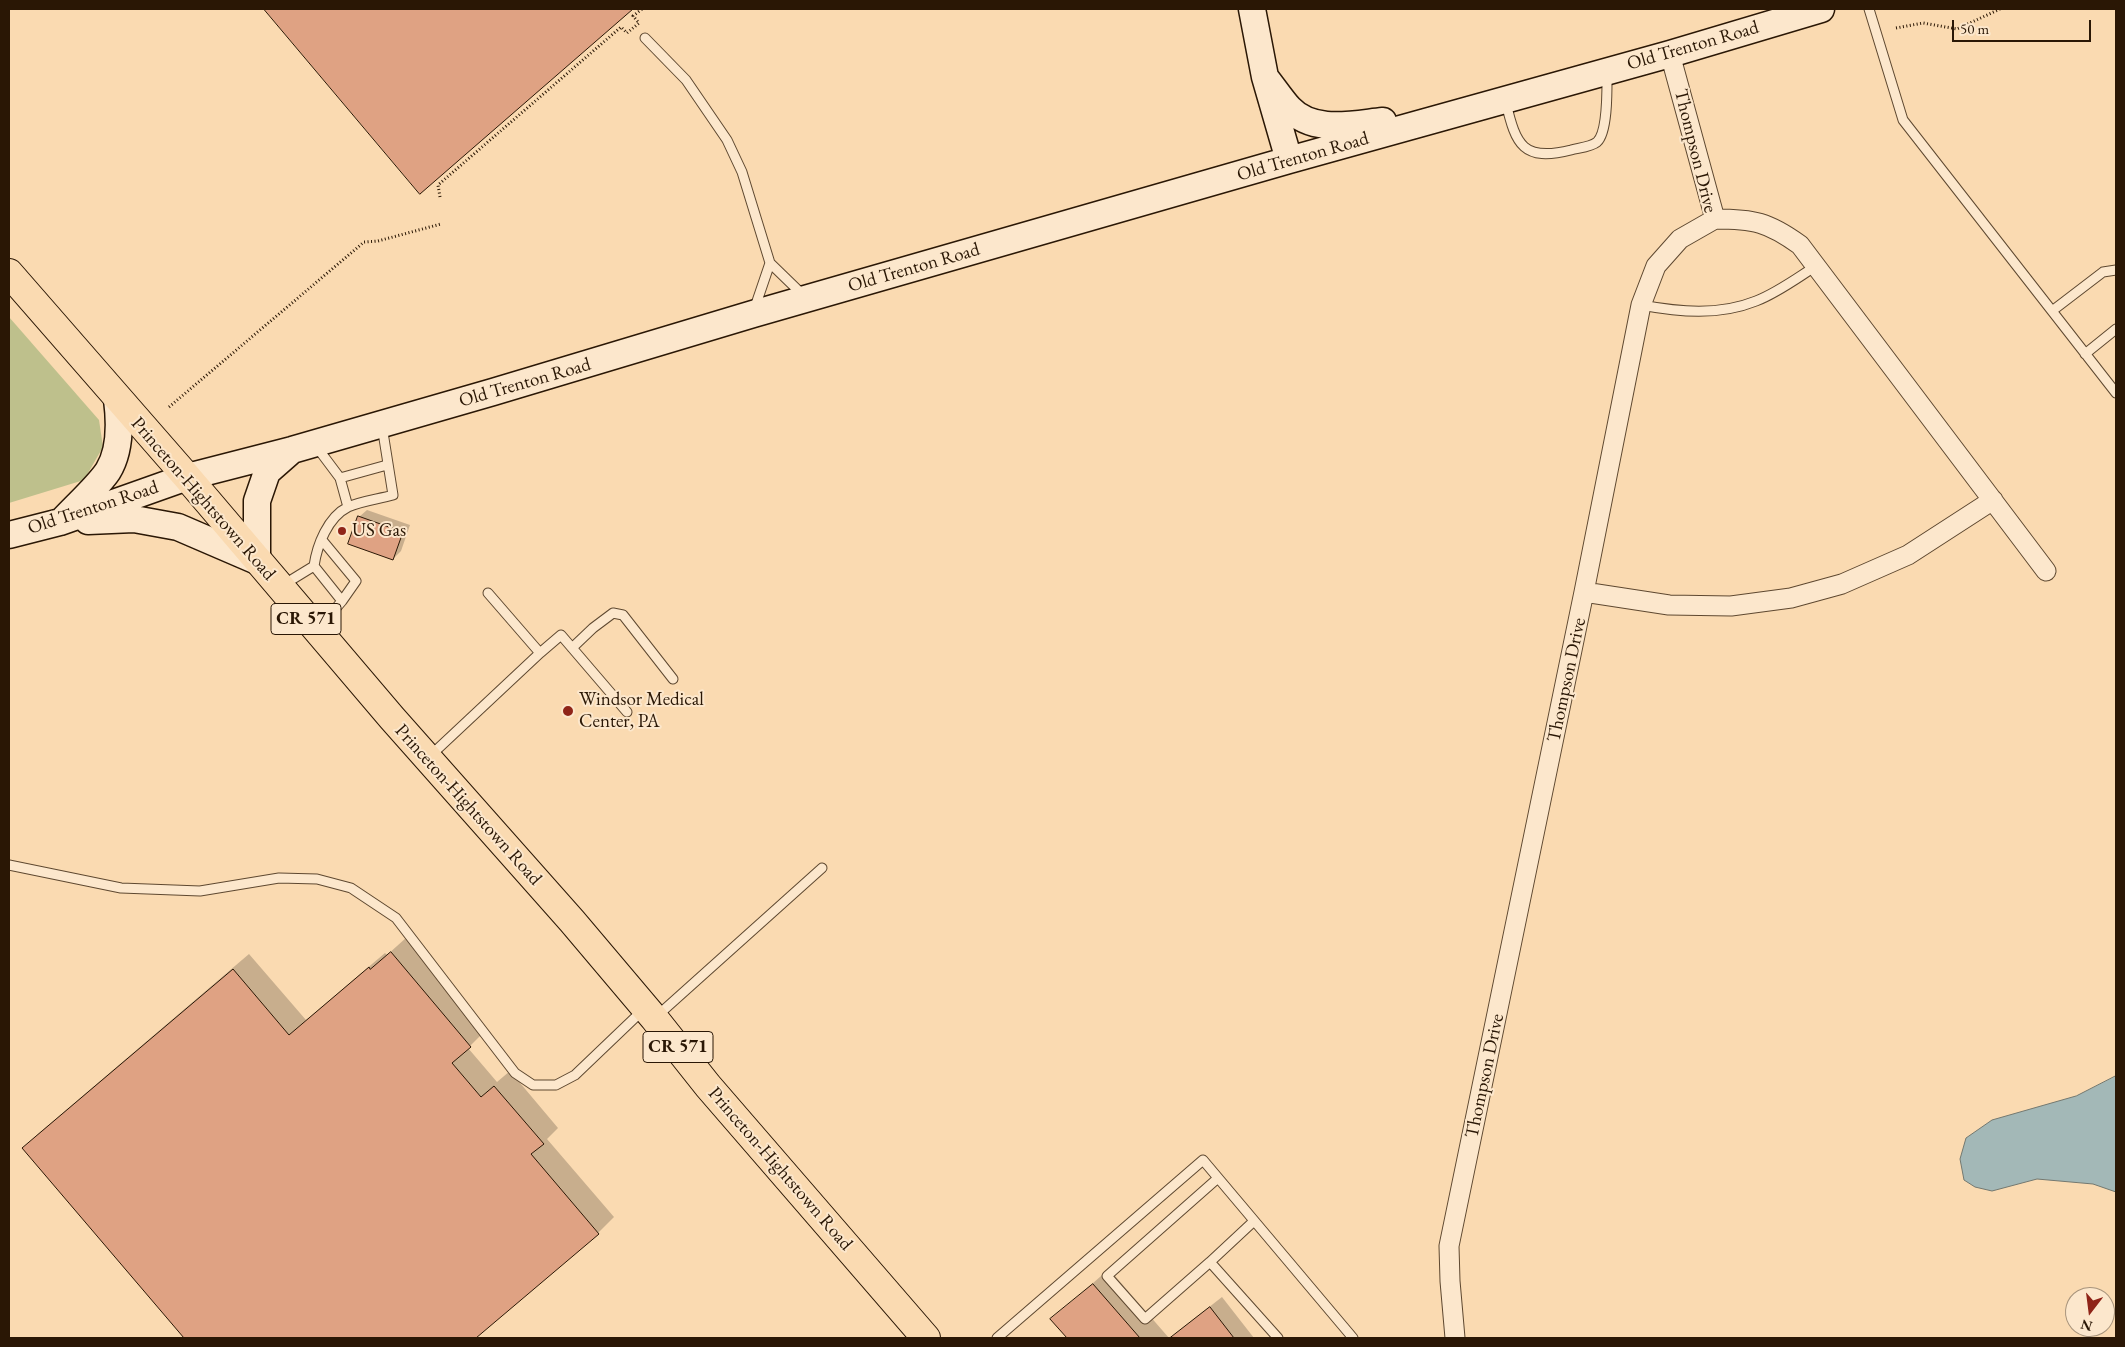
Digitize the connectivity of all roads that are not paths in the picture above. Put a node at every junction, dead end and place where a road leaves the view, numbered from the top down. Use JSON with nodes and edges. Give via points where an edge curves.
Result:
{"nodes":[{"id":1,"x":1252,"y":9,"type":"edge"},
{"id":2,"x":1821,"y":9,"type":"edge"},
{"id":3,"x":1869,"y":9,"type":"edge"},
{"id":4,"x":645,"y":38,"type":"dead end"},
{"id":5,"x":1670,"y":54,"type":"junction"},
{"id":6,"x":1607,"y":71,"type":"junction"},
{"id":7,"x":1265,"y":77,"type":"junction"},
{"id":8,"x":1505,"y":100,"type":"junction"},
{"id":9,"x":1466,"y":111,"type":"junction"},
{"id":10,"x":1289,"y":160,"type":"junction"},
{"id":11,"x":1715,"y":219,"type":"junction"},
{"id":12,"x":770,"y":263,"type":"junction"},
{"id":13,"x":1816,"y":266,"type":"junction"},
{"id":14,"x":2116,"y":270,"type":"edge"},
{"id":15,"x":9,"y":272,"type":"edge"},
{"id":16,"x":807,"y":299,"type":"junction"},
{"id":17,"x":1641,"y":305,"type":"junction"},
{"id":18,"x":2052,"y":311,"type":"junction"},
{"id":19,"x":753,"y":314,"type":"junction"},
{"id":20,"x":2116,"y":329,"type":"edge"},
{"id":21,"x":2085,"y":354,"type":"junction"},
{"id":22,"x":2116,"y":394,"type":"edge"},
{"id":23,"x":117,"y":399,"type":"junction"},
{"id":24,"x":382,"y":424,"type":"junction"},
{"id":25,"x":303,"y":447,"type":"junction"},
{"id":26,"x":387,"y":465,"type":"junction"},
{"id":27,"x":187,"y":477,"type":"junction"},
{"id":28,"x":340,"y":478,"type":"junction"},
{"id":29,"x":1993,"y":500,"type":"junction"},
{"id":30,"x":348,"y":507,"type":"junction"},
{"id":31,"x":60,"y":522,"type":"junction"},
{"id":32,"x":9,"y":535,"type":"edge"},
{"id":33,"x":322,"y":540,"type":"junction"},
{"id":34,"x":257,"y":562,"type":"junction"},
{"id":35,"x":314,"y":566,"type":"junction"},
{"id":36,"x":2046,"y":571,"type":"dead end"},
{"id":37,"x":279,"y":588,"type":"junction"},
{"id":38,"x":1584,"y":592,"type":"junction"},
{"id":39,"x":488,"y":593,"type":"dead end"},
{"id":40,"x":342,"y":601,"type":"junction"},
{"id":41,"x":317,"y":631,"type":"junction"},
{"id":42,"x":572,"y":648,"type":"junction"},
{"id":43,"x":540,"y":653,"type":"junction"},
{"id":44,"x":673,"y":679,"type":"dead end"},
{"id":45,"x":627,"y":712,"type":"dead end"},
{"id":46,"x":427,"y":759,"type":"junction"},
{"id":47,"x":9,"y":865,"type":"edge"},
{"id":48,"x":822,"y":868,"type":"dead end"},
{"id":49,"x":650,"y":1013,"type":"junction"},
{"id":50,"x":1218,"y":1178,"type":"junction"},
{"id":51,"x":1254,"y":1221,"type":"junction"},
{"id":52,"x":1210,"y":1262,"type":"junction"},
{"id":53,"x":926,"y":1338,"type":"edge"},
{"id":54,"x":997,"y":1338,"type":"edge"},
{"id":55,"x":1278,"y":1338,"type":"edge"},
{"id":56,"x":1353,"y":1338,"type":"edge"},
{"id":57,"x":1455,"y":1338,"type":"edge"}],
"edges":[{"from":1,"to":7,"type":"main road"},
{"from":2,"to":5,"type":"main road","name":"Old Trenton Road"},
{"from":3,"to":18,"type":"lane","via":[[1903,120]]},
{"from":4,"to":12,"type":"lane","via":[[686,80],[727,140],[742,172]]},
{"from":5,"to":6,"type":"main road","name":"Old Trenton Road"},
{"from":5,"to":11,"type":"street","name":"Thompson Drive"},
{"from":6,"to":8,"type":"main road","name":"Old Trenton Road"},
{"from":6,"to":8,"type":"lane","via":[[1605,118],[1600,136],[1590,145],[1554,153],[1534,153],[1518,140]]},
{"from":7,"to":9,"type":"main road","via":[[1290,110],[1314,123],[1339,126]]},
{"from":7,"to":10,"type":"main road"},
{"from":8,"to":9,"type":"main road","name":"Old Trenton Road"},
{"from":9,"to":10,"type":"main road","name":"Old Trenton Road"},
{"from":10,"to":16,"type":"main road","name":"Old Trenton Road"},
{"from":11,"to":13,"type":"street","via":[[1745,219],[1778,229],[1800,245]]},
{"from":11,"to":17,"type":"street","name":"Thompson Drive","via":[[1680,239],[1656,266]]},
{"from":12,"to":16,"type":"lane"},
{"from":12,"to":19,"type":"lane"},
{"from":13,"to":17,"type":"lane","via":[[1757,301],[1734,308],[1705,312]]},
{"from":13,"to":29,"type":"street"},
{"from":14,"to":18,"type":"lane","via":[[2102,272]]},
{"from":15,"to":23,"type":"main road","name":"Princeton-Hightstown Road","number":"CR 571"},
{"from":16,"to":19,"type":"main road","name":"Old Trenton Road"},
{"from":17,"to":38,"type":"street","name":"Thompson Drive"},
{"from":18,"to":21,"type":"lane"},
{"from":19,"to":24,"type":"main road","name":"Old Trenton Road"},
{"from":20,"to":21,"type":"lane"},
{"from":21,"to":22,"type":"lane"},
{"from":23,"to":27,"type":"main road","name":"Princeton-Hightstown Road","number":"CR 571"},
{"from":23,"to":31,"type":"main road","via":[[120,427],[108,471]]},
{"from":24,"to":25,"type":"main road","name":"Old Trenton Road"},
{"from":24,"to":26,"type":"lane"},
{"from":25,"to":27,"type":"main road","name":"Old Trenton Road"},
{"from":25,"to":28,"type":"lane"},
{"from":25,"to":34,"type":"main road","via":[[267,472],[257,501]]},
{"from":26,"to":28,"type":"lane"},
{"from":26,"to":30,"type":"lane","via":[[393,495]]},
{"from":27,"to":31,"type":"main road","name":"Old Trenton Road"},
{"from":27,"to":34,"type":"main road","name":"Princeton-Hightstown Road","number":"CR 571"},
{"from":28,"to":30,"type":"lane"},
{"from":29,"to":36,"type":"street"},
{"from":29,"to":38,"type":"street","via":[[1908,555],[1842,584],[1791,598],[1731,606],[1669,605]]},
{"from":30,"to":33,"type":"lane","via":[[334,518]]},
{"from":31,"to":32,"type":"main road","name":"Old Trenton Road"},
{"from":31,"to":34,"type":"main road","via":[[134,519],[178,528]]},
{"from":33,"to":35,"type":"lane"},
{"from":33,"to":40,"type":"lane","via":[[356,581]]},
{"from":34,"to":37,"type":"main road","name":"Princeton-Hightstown Road","number":"CR 571"},
{"from":35,"to":37,"type":"lane"},
{"from":35,"to":40,"type":"lane"},
{"from":37,"to":41,"type":"main road","name":"Princeton-Hightstown Road","number":"CR 571"},
{"from":38,"to":57,"type":"street","name":"Thompson Drive","via":[[1449,1246]]},
{"from":39,"to":43,"type":"lane"},
{"from":40,"to":41,"type":"lane"},
{"from":41,"to":46,"type":"main road","name":"Princeton-Hightstown Road","number":"CR 571"},
{"from":42,"to":43,"type":"lane","via":[[561,635]]},
{"from":42,"to":44,"type":"lane","via":[[613,613],[622,615]]},
{"from":42,"to":45,"type":"lane"},
{"from":43,"to":46,"type":"lane"},
{"from":46,"to":49,"type":"main road","name":"Princeton-Hightstown Road","number":"CR 571"},
{"from":47,"to":49,"type":"lane","via":[[121,888],[200,891],[279,878],[317,879],[352,888],[396,918],[515,1074],[533,1085],[556,1085],[575,1075]]},
{"from":48,"to":49,"type":"lane"},
{"from":49,"to":53,"type":"main road","name":"Princeton-Hightstown Road","number":"CR 571","via":[[708,1086]]},
{"from":50,"to":51,"type":"lane"},
{"from":50,"to":52,"type":"lane","via":[[1107,1276],[1145,1319]]},
{"from":50,"to":54,"type":"lane","via":[[1203,1160]]},
{"from":51,"to":52,"type":"lane"},
{"from":51,"to":56,"type":"lane"},
{"from":52,"to":55,"type":"lane"}]}
